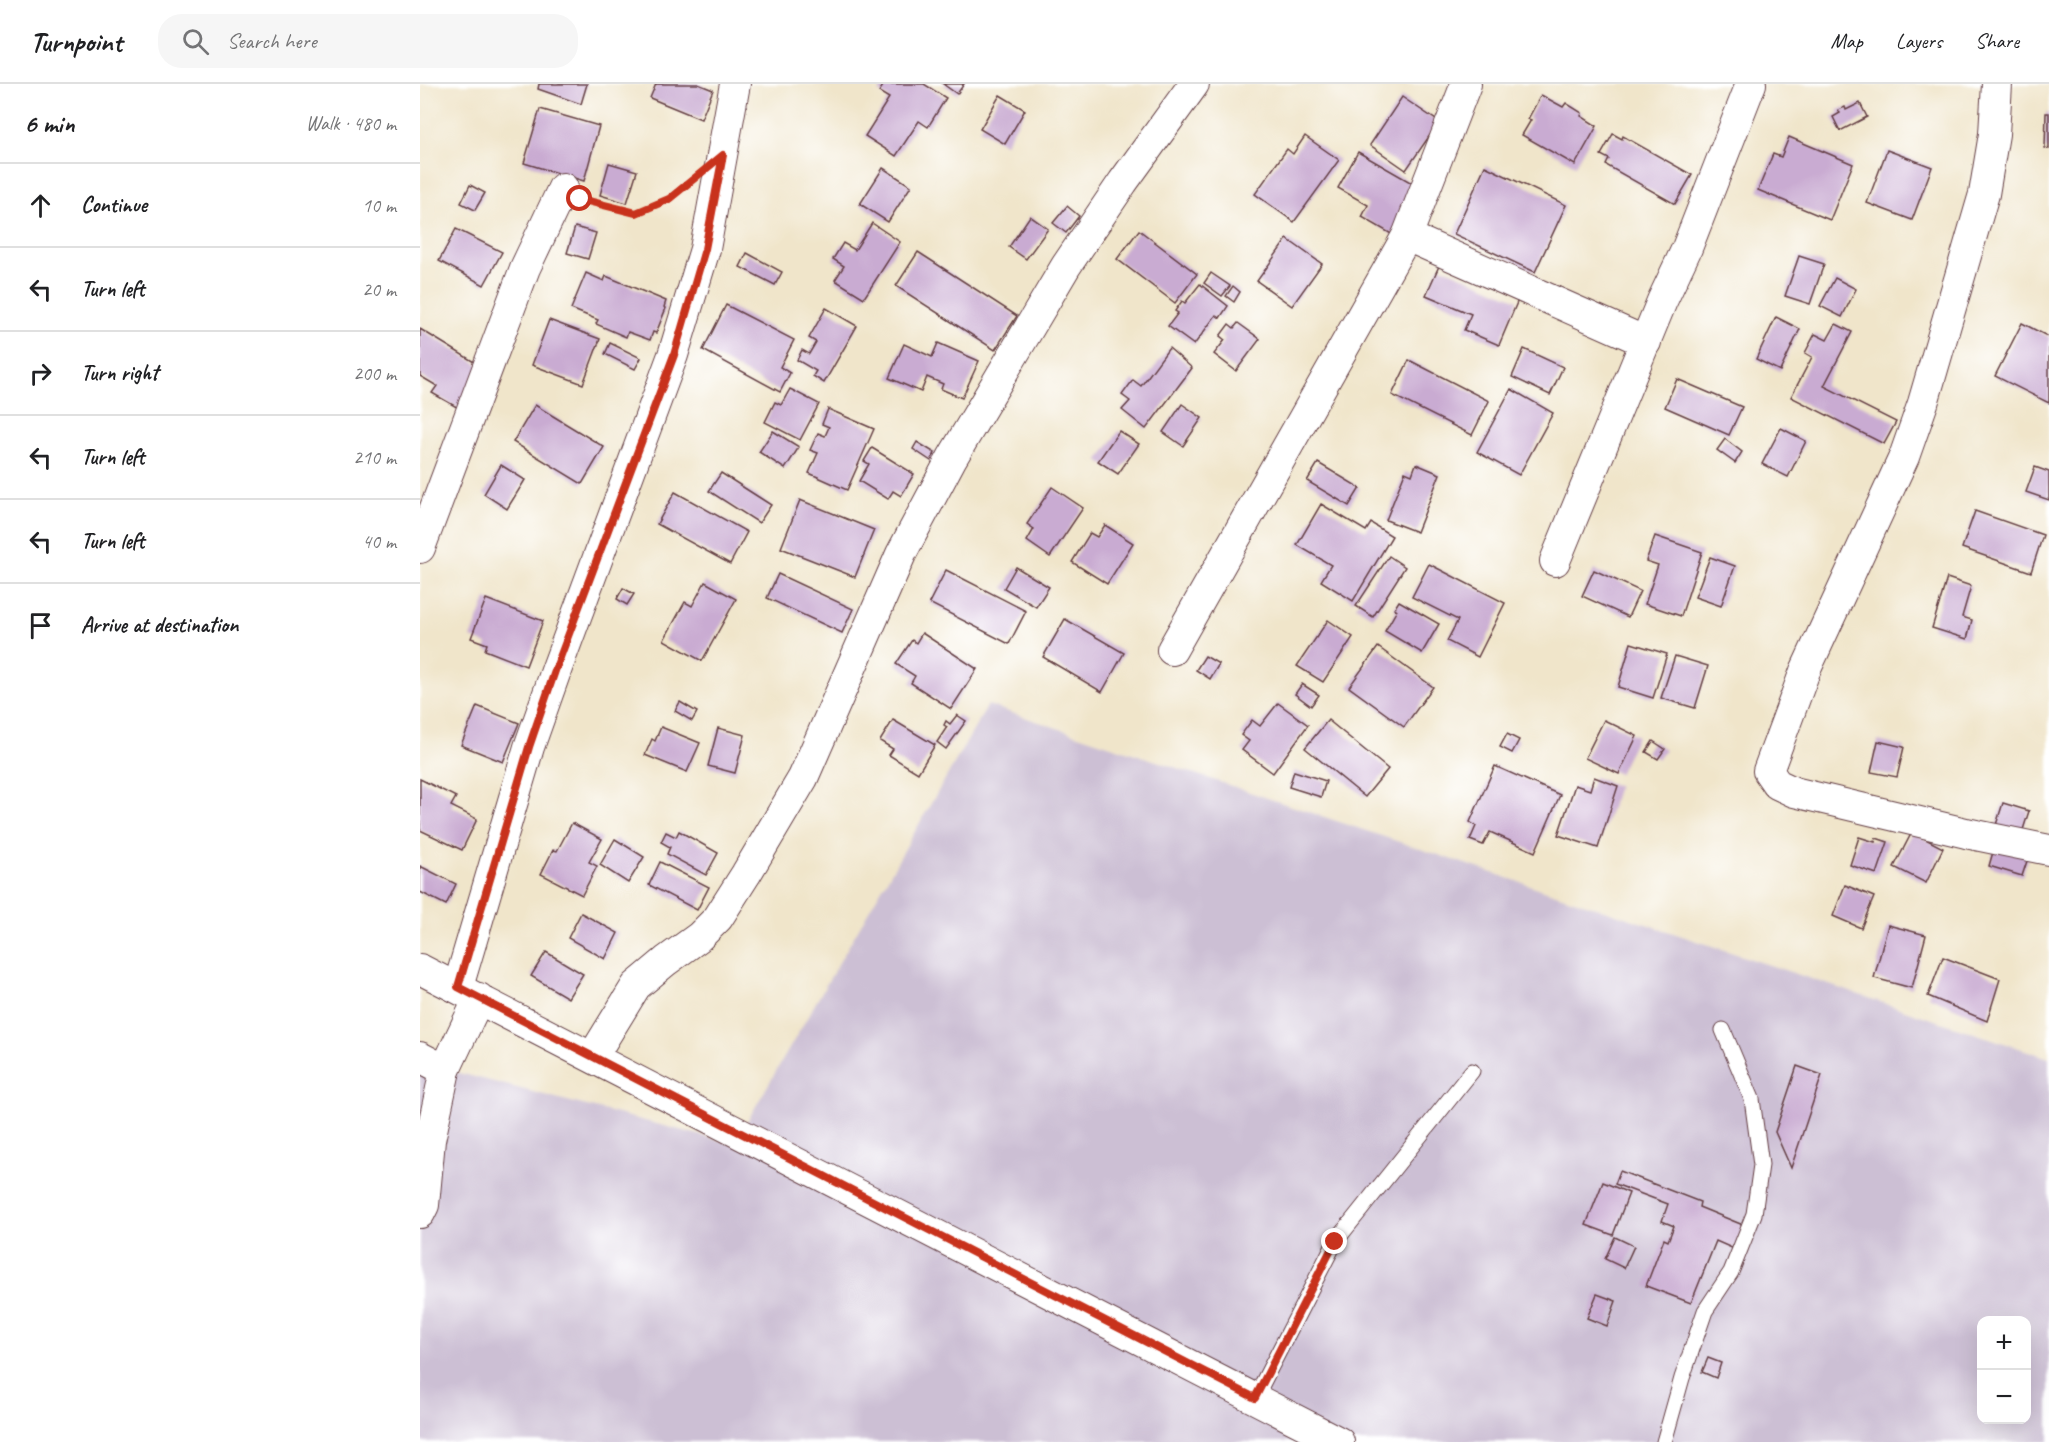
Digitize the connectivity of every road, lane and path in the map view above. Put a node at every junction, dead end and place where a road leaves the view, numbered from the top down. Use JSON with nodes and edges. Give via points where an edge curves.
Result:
{"nodes":[{"id":1,"x":735,"y":84,"type":"edge"},
{"id":2,"x":1194,"y":84,"type":"edge"},
{"id":3,"x":1466,"y":84,"type":"edge"},
{"id":4,"x":1751,"y":84,"type":"edge"},
{"id":5,"x":1997,"y":84,"type":"edge"},
{"id":6,"x":723,"y":155,"type":"junction"},
{"id":7,"x":563,"y":189,"type":"joint"},
{"id":8,"x":1407,"y":236,"type":"junction"},
{"id":9,"x":1646,"y":342,"type":"junction"},
{"id":10,"x":420,"y":548,"type":"edge"},
{"id":11,"x":1555,"y":561,"type":"dead end"},
{"id":12,"x":1173,"y":650,"type":"dead end"},
{"id":13,"x":2049,"y":850,"type":"edge"},
{"id":14,"x":420,"y":969,"type":"edge"},
{"id":15,"x":468,"y":993,"type":"junction"},
{"id":16,"x":1723,"y":1030,"type":"dead end"},
{"id":17,"x":593,"y":1056,"type":"junction"},
{"id":18,"x":432,"y":1063,"type":"edge"},
{"id":19,"x":1472,"y":1071,"type":"dead end"},
{"id":20,"x":420,"y":1213,"type":"edge"},
{"id":21,"x":1255,"y":1398,"type":"junction"},
{"id":22,"x":1338,"y":1442,"type":"edge"},
{"id":23,"x":1664,"y":1442,"type":"edge"}],
"edges":[{"from":1,"to":6,"type":"street"},
{"from":2,"to":17,"type":"street","via":[[1066,266],[952,458],[901,554],[803,777],[746,874],[718,918],[636,986]]},
{"from":3,"to":8,"type":"street"},
{"from":4,"to":9,"type":"street"},
{"from":5,"to":13,"type":"street","via":[[1984,194],[1923,403],[1904,457],[1805,671],[1768,771],[1777,784],[1794,792]]},
{"from":6,"to":7,"type":"path","via":[[669,199],[636,213],[580,199]]},
{"from":6,"to":15,"type":"street","via":[[705,249],[674,355],[529,747]]},
{"from":7,"to":10,"type":"street","via":[[525,268]]},
{"from":8,"to":9,"type":"street"},
{"from":8,"to":12,"type":"street"},
{"from":9,"to":11,"type":"street"},
{"from":14,"to":15,"type":"street"},
{"from":15,"to":17,"type":"street"},
{"from":15,"to":18,"type":"street"},
{"from":16,"to":23,"type":"lane","via":[[1752,1099],[1761,1164],[1754,1214],[1731,1272],[1705,1311]]},
{"from":17,"to":21,"type":"street"},
{"from":18,"to":20,"type":"street","via":[[430,1140]]},
{"from":19,"to":21,"type":"lane","via":[[1335,1242]]},
{"from":21,"to":22,"type":"street"}]}
